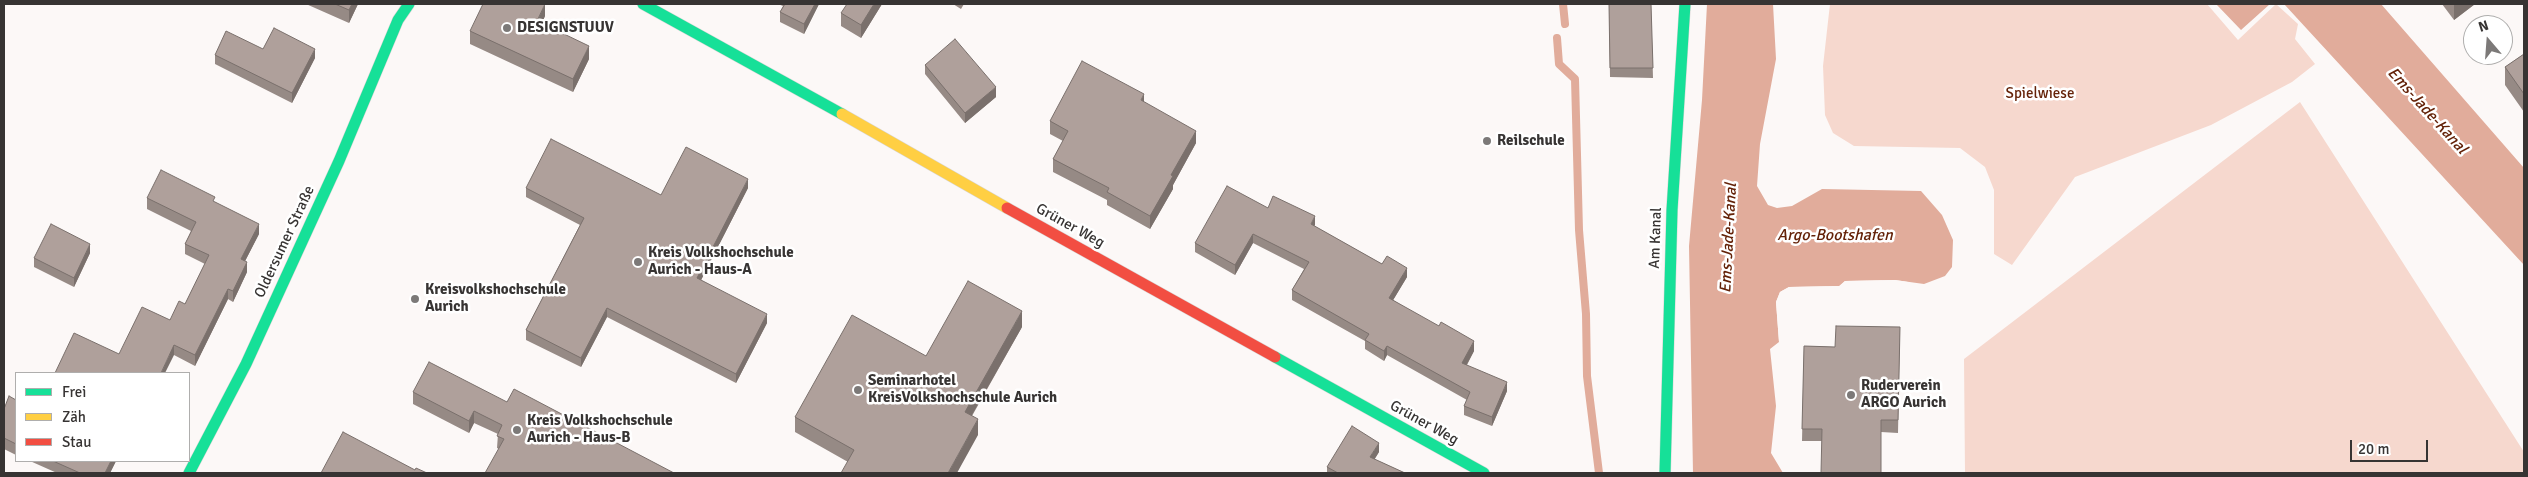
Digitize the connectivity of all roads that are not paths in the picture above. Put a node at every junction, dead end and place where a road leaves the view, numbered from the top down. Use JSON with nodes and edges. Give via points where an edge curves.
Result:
{"nodes":[{"id":1,"x":401,"y":4,"type":"edge"},
{"id":2,"x":409,"y":4,"type":"edge"},
{"id":3,"x":642,"y":4,"type":"edge"},
{"id":4,"x":1685,"y":4,"type":"edge"},
{"id":5,"x":398,"y":20,"type":"junction"},
{"id":6,"x":189,"y":473,"type":"edge"},
{"id":7,"x":1484,"y":473,"type":"edge"},
{"id":8,"x":1664,"y":473,"type":"edge"}],
"edges":[{"from":1,"to":5,"type":"street","name":"Oldersumer Straße"},
{"from":2,"to":5,"type":"street","name":"Oldersumer Straße"},
{"from":3,"to":7,"type":"street","name":"Grüner Weg","via":[[935,164],[996,202]]},
{"from":4,"to":8,"type":"street","name":"Am Kanal","via":[[1672,210]]},
{"from":5,"to":6,"type":"street","name":"Oldersumer Straße","via":[[343,153],[246,364]]}]}
